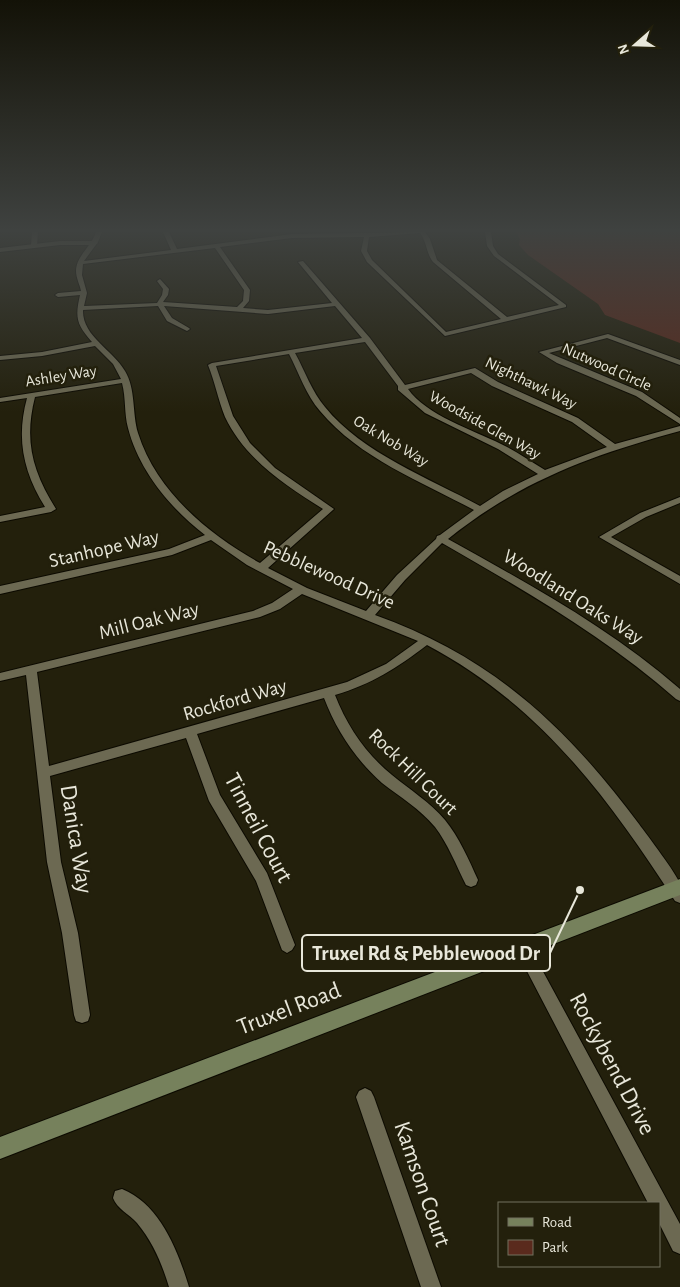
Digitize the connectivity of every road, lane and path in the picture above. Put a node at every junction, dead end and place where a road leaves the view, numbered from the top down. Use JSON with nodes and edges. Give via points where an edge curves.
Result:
{"nodes":[{"id":1,"x":165,"y":292,"type":"edge"},
{"id":2,"x":247,"y":292,"type":"edge"},
{"id":3,"x":327,"y":292,"type":"edge"},
{"id":4,"x":401,"y":292,"type":"edge"},
{"id":5,"x":473,"y":292,"type":"edge"},
{"id":6,"x":545,"y":292,"type":"edge"},
{"id":7,"x":84,"y":293,"type":"joint"},
{"id":8,"x":58,"y":295,"type":"dead end"},
{"id":9,"x":160,"y":304,"type":"junction"},
{"id":10,"x":337,"y":304,"type":"junction"},
{"id":11,"x":80,"y":308,"type":"junction"},
{"id":12,"x":238,"y":310,"type":"junction"},
{"id":13,"x":506,"y":320,"type":"junction"},
{"id":14,"x":187,"y":329,"type":"dead end"},
{"id":15,"x":368,"y":339,"type":"junction"},
{"id":16,"x":97,"y":343,"type":"junction"},
{"id":17,"x":291,"y":352,"type":"junction"},
{"id":18,"x":0,"y":358,"type":"edge"},
{"id":19,"x":680,"y":363,"type":"edge"},
{"id":20,"x":126,"y":380,"type":"junction"},
{"id":21,"x":401,"y":388,"type":"junction"},
{"id":22,"x":32,"y":395,"type":"junction"},
{"id":23,"x":0,"y":400,"type":"edge"},
{"id":24,"x":680,"y":422,"type":"edge"},
{"id":25,"x":680,"y":428,"type":"edge"},
{"id":26,"x":612,"y":446,"type":"junction"},
{"id":27,"x":543,"y":473,"type":"junction"},
{"id":28,"x":680,"y":500,"type":"edge"},
{"id":29,"x":479,"y":508,"type":"junction"},
{"id":30,"x":0,"y":519,"type":"edge"},
{"id":31,"x":214,"y":536,"type":"junction"},
{"id":32,"x":440,"y":538,"type":"junction"},
{"id":33,"x":261,"y":568,"type":"junction"},
{"id":34,"x":680,"y":581,"type":"edge"},
{"id":35,"x":301,"y":588,"type":"junction"},
{"id":36,"x":0,"y":590,"type":"edge"},
{"id":37,"x":368,"y":616,"type":"junction"},
{"id":38,"x":426,"y":640,"type":"junction"},
{"id":39,"x":31,"y":669,"type":"junction"},
{"id":40,"x":0,"y":677,"type":"edge"},
{"id":41,"x":328,"y":693,"type":"junction"},
{"id":42,"x":680,"y":696,"type":"edge"},
{"id":43,"x":190,"y":732,"type":"junction"},
{"id":44,"x":43,"y":773,"type":"junction"},
{"id":45,"x":471,"y":880,"type":"dead end"},
{"id":46,"x":678,"y":890,"type":"edge"},
{"id":47,"x":287,"y":945,"type":"dead end"},
{"id":48,"x":522,"y":947,"type":"junction"},
{"id":49,"x":82,"y":1015,"type":"dead end"},
{"id":50,"x":365,"y":1097,"type":"dead end"},
{"id":51,"x":0,"y":1148,"type":"edge"},
{"id":52,"x":122,"y":1198,"type":"dead end"},
{"id":53,"x":657,"y":1202,"type":"edge"},
{"id":54,"x":660,"y":1208,"type":"edge"},
{"id":55,"x":680,"y":1244,"type":"edge"},
{"id":56,"x":179,"y":1287,"type":"edge"},
{"id":57,"x":431,"y":1287,"type":"edge"}],
"edges":[{"from":1,"to":9,"type":"street"},
{"from":2,"to":12,"type":"street","via":[[246,301]]},
{"from":3,"to":10,"type":"street","name":"Woodside Glen Way"},
{"from":4,"to":13,"type":"street","via":[[445,334]]},
{"from":5,"to":13,"type":"street"},
{"from":6,"to":13,"type":"street","via":[[564,306]]},
{"from":7,"to":8,"type":"street"},
{"from":7,"to":11,"type":"street"},
{"from":9,"to":11,"type":"street"},
{"from":9,"to":12,"type":"street"},
{"from":9,"to":14,"type":"street","via":[[166,317]]},
{"from":10,"to":12,"type":"street","via":[[277,312]]},
{"from":10,"to":15,"type":"street","name":"Woodside Glen Way"},
{"from":11,"to":16,"type":"street","name":"Pebblewood Drive","via":[[82,325]]},
{"from":15,"to":17,"type":"street"},
{"from":15,"to":21,"type":"street","name":"Woodside Glen Way"},
{"from":16,"to":18,"type":"street"},
{"from":16,"to":20,"type":"street","name":"Pebblewood Drive","via":[[116,362]]},
{"from":17,"to":29,"type":"street","name":"Oak Nob Way","via":[[317,401],[340,427],[375,452]]},
{"from":17,"to":33,"type":"street","via":[[212,365],[229,417],[246,444],[284,480],[329,509]]},
{"from":19,"to":24,"type":"street","name":"Nutwood Circle","via":[[608,336],[543,352],[639,394]]},
{"from":20,"to":22,"type":"street","name":"Ashley Way"},
{"from":20,"to":31,"type":"street","name":"Pebblewood Drive","via":[[132,428],[145,461],[170,496]]},
{"from":21,"to":26,"type":"street","name":"Nighthawk Way","via":[[472,370],[504,389],[575,420]]},
{"from":21,"to":27,"type":"street","name":"Woodside Glen Way","via":[[428,411],[501,447]]},
{"from":22,"to":23,"type":"street","name":"Ashley Way"},
{"from":22,"to":30,"type":"street","via":[[24,423],[25,452],[34,482],[51,509]]},
{"from":25,"to":26,"type":"street"},
{"from":26,"to":27,"type":"street"},
{"from":27,"to":29,"type":"street"},
{"from":28,"to":34,"type":"street","via":[[643,515],[604,537]]},
{"from":29,"to":32,"type":"street"},
{"from":31,"to":33,"type":"street","name":"Pebblewood Drive"},
{"from":31,"to":36,"type":"street","name":"Stanhope Way","via":[[172,552]]},
{"from":32,"to":37,"type":"street","via":[[404,572]]},
{"from":32,"to":42,"type":"street","name":"Woodland Oaks Way","via":[[580,618]]},
{"from":33,"to":35,"type":"street","name":"Pebblewood Drive"},
{"from":35,"to":37,"type":"street","name":"Pebblewood Drive"},
{"from":35,"to":39,"type":"street","name":"Mill Oak Way","via":[[276,606],[256,614]]},
{"from":37,"to":38,"type":"street","name":"Pebblewood Drive"},
{"from":38,"to":41,"type":"street","name":"Rockford Way","via":[[378,674]]},
{"from":38,"to":46,"type":"street","name":"Pebblewood Drive","via":[[495,682],[560,738],[601,786]]},
{"from":39,"to":40,"type":"street","name":"Mill Oak Way"},
{"from":39,"to":44,"type":"street","name":"Danica Way"},
{"from":41,"to":43,"type":"street","name":"Rockford Way"},
{"from":41,"to":45,"type":"street","name":"Rock Hill Court","via":[[343,728],[355,745],[385,777],[436,818]]},
{"from":43,"to":44,"type":"street","name":"Rockford Way"},
{"from":43,"to":47,"type":"street","name":"Tinneil Court","via":[[214,797],[262,878]]},
{"from":44,"to":49,"type":"street","name":"Danica Way","via":[[54,862],[70,932]]},
{"from":46,"to":48,"type":"main road","name":"Truxel Road"},
{"from":48,"to":51,"type":"main road","name":"Truxel Road"},
{"from":48,"to":53,"type":"street","name":"Rockybend Drive"},
{"from":50,"to":57,"type":"street","name":"Kamson Court"},
{"from":52,"to":56,"type":"street","via":[[144,1215],[153,1228]]},
{"from":54,"to":55,"type":"street","name":"Rockybend Drive"}]}
